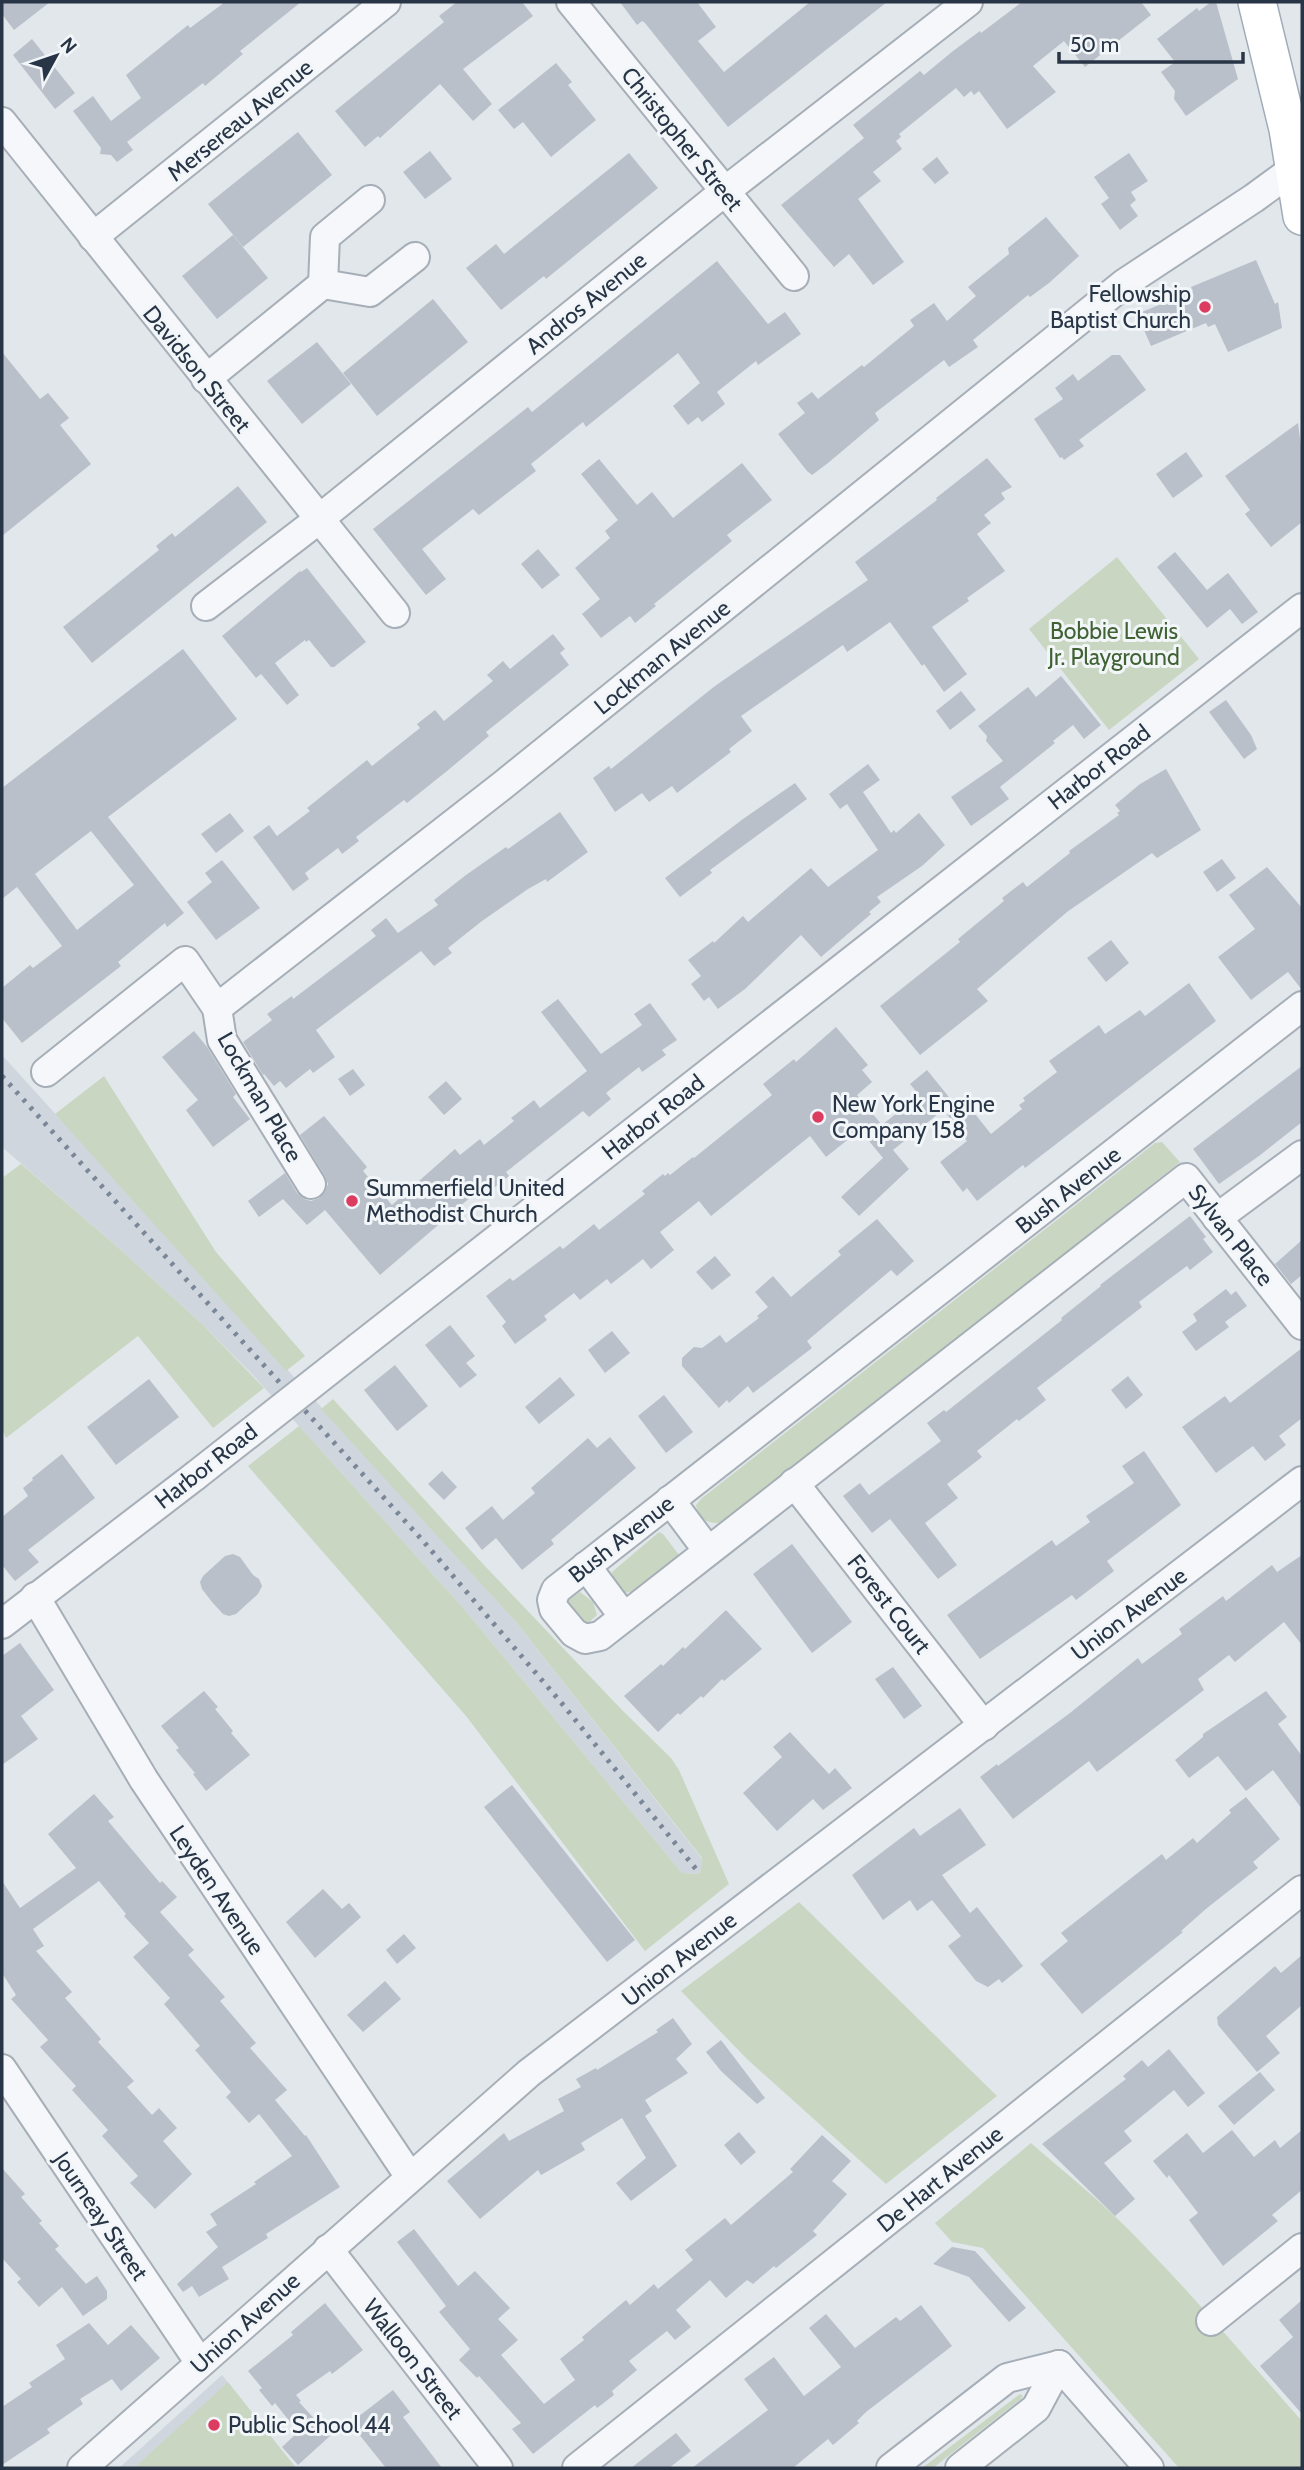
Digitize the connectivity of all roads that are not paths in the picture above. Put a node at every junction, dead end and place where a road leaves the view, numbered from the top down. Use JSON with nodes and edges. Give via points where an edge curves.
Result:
{"nodes":[{"id":1,"x":386,"y":2,"type":"edge"},
{"id":2,"x":571,"y":2,"type":"edge"},
{"id":3,"x":968,"y":2,"type":"edge"},
{"id":4,"x":1256,"y":2,"type":"edge"},
{"id":5,"x":2,"y":122,"type":"edge"},
{"id":6,"x":1295,"y":168,"type":"junction"},
{"id":7,"x":724,"y":192,"type":"junction"},
{"id":8,"x":370,"y":200,"type":"dead end"},
{"id":9,"x":1302,"y":216,"type":"edge"},
{"id":10,"x":93,"y":237,"type":"junction"},
{"id":11,"x":415,"y":257,"type":"dead end"},
{"id":12,"x":794,"y":276,"type":"dead end"},
{"id":13,"x":323,"y":284,"type":"junction"},
{"id":14,"x":206,"y":379,"type":"junction"},
{"id":15,"x":318,"y":520,"type":"junction"},
{"id":16,"x":206,"y":606,"type":"dead end"},
{"id":17,"x":1302,"y":608,"type":"edge"},
{"id":18,"x":395,"y":613,"type":"dead end"},
{"id":19,"x":1302,"y":1006,"type":"edge"},
{"id":20,"x":217,"y":1008,"type":"junction"},
{"id":21,"x":46,"y":1072,"type":"dead end"},
{"id":22,"x":1302,"y":1155,"type":"edge"},
{"id":23,"x":1186,"y":1178,"type":"joint"},
{"id":24,"x":311,"y":1184,"type":"dead end"},
{"id":25,"x":1217,"y":1218,"type":"junction"},
{"id":26,"x":1302,"y":1325,"type":"edge"},
{"id":27,"x":1302,"y":1482,"type":"edge"},
{"id":28,"x":794,"y":1483,"type":"junction"},
{"id":29,"x":670,"y":1500,"type":"junction"},
{"id":30,"x":708,"y":1551,"type":"junction"},
{"id":31,"x":586,"y":1566,"type":"junction"},
{"id":32,"x":35,"y":1597,"type":"junction"},
{"id":33,"x":624,"y":1617,"type":"junction"},
{"id":34,"x":2,"y":1624,"type":"edge"},
{"id":35,"x":984,"y":1726,"type":"junction"},
{"id":36,"x":1302,"y":1890,"type":"edge"},
{"id":37,"x":2,"y":2069,"type":"edge"},
{"id":38,"x":410,"y":2177,"type":"junction"},
{"id":39,"x":1302,"y":2248,"type":"edge"},
{"id":40,"x":328,"y":2249,"type":"junction"},
{"id":41,"x":1211,"y":2321,"type":"dead end"},
{"id":42,"x":200,"y":2363,"type":"junction"},
{"id":43,"x":1059,"y":2365,"type":"junction"},
{"id":44,"x":82,"y":2468,"type":"edge"},
{"id":45,"x":498,"y":2468,"type":"edge"},
{"id":46,"x":577,"y":2468,"type":"edge"},
{"id":47,"x":891,"y":2468,"type":"edge"},
{"id":48,"x":960,"y":2468,"type":"edge"},
{"id":49,"x":1149,"y":2468,"type":"edge"}],
"edges":[{"from":1,"to":10,"type":"street","name":"Mersereau Avenue"},
{"from":2,"to":7,"type":"street","name":"Christopher Street"},
{"from":3,"to":7,"type":"street","name":"Andros Avenue"},
{"from":4,"to":6,"type":"main road"},
{"from":5,"to":10,"type":"street","name":"Davidson Street"},
{"from":6,"to":9,"type":"main road"},
{"from":6,"to":20,"type":"street","name":"Lockman Avenue","via":[[1125,283],[503,785]]},
{"from":7,"to":12,"type":"street","name":"Christopher Street"},
{"from":7,"to":15,"type":"street","name":"Andros Avenue"},
{"from":8,"to":13,"type":"street","via":[[325,237]]},
{"from":10,"to":14,"type":"street","name":"Davidson Street"},
{"from":11,"to":13,"type":"street","via":[[370,292]]},
{"from":13,"to":14,"type":"street"},
{"from":14,"to":15,"type":"street","name":"Davidson Street"},
{"from":15,"to":16,"type":"street","name":"Andros Avenue"},
{"from":15,"to":18,"type":"street","name":"Davidson Street"},
{"from":17,"to":32,"type":"street","name":"Harbor Road","bridge":true},
{"from":19,"to":29,"type":"street","name":"Bush Avenue"},
{"from":20,"to":21,"type":"street","via":[[185,961]]},
{"from":20,"to":24,"type":"street","name":"Lockman Place","via":[[222,1040]]},
{"from":22,"to":25,"type":"street"},
{"from":23,"to":25,"type":"street","name":"Sylvan Place"},
{"from":23,"to":28,"type":"street","name":"Bush Avenue"},
{"from":25,"to":26,"type":"street","name":"Sylvan Place"},
{"from":27,"to":35,"type":"street","name":"Union Avenue"},
{"from":28,"to":30,"type":"street","name":"Bush Avenue"},
{"from":28,"to":35,"type":"street","name":"Forest Court"},
{"from":29,"to":30,"type":"street"},
{"from":29,"to":31,"type":"street","name":"Bush Avenue"},
{"from":30,"to":33,"type":"street","name":"Bush Avenue"},
{"from":31,"to":33,"type":"street"},
{"from":31,"to":33,"type":"street","name":"Bush Avenue","via":[[556,1590],[552,1600],[559,1617],[585,1639],[600,1636]]},
{"from":32,"to":34,"type":"street","name":"Harbor Road"},
{"from":32,"to":38,"type":"street","name":"Leyden Avenue","via":[[144,1780]]},
{"from":35,"to":38,"type":"street","name":"Union Avenue","via":[[529,2073]]},
{"from":36,"to":46,"type":"street","name":"De Hart Avenue"},
{"from":37,"to":42,"type":"street","name":"Journeay Street"},
{"from":38,"to":40,"type":"street","name":"Union Avenue"},
{"from":39,"to":41,"type":"street"},
{"from":40,"to":42,"type":"street","name":"Union Avenue"},
{"from":40,"to":45,"type":"street","name":"Walloon Street"},
{"from":42,"to":44,"type":"street","name":"Union Avenue"},
{"from":43,"to":47,"type":"street","via":[[1007,2378]]},
{"from":43,"to":48,"type":"street","via":[[1036,2408]]},
{"from":43,"to":49,"type":"street"}]}
